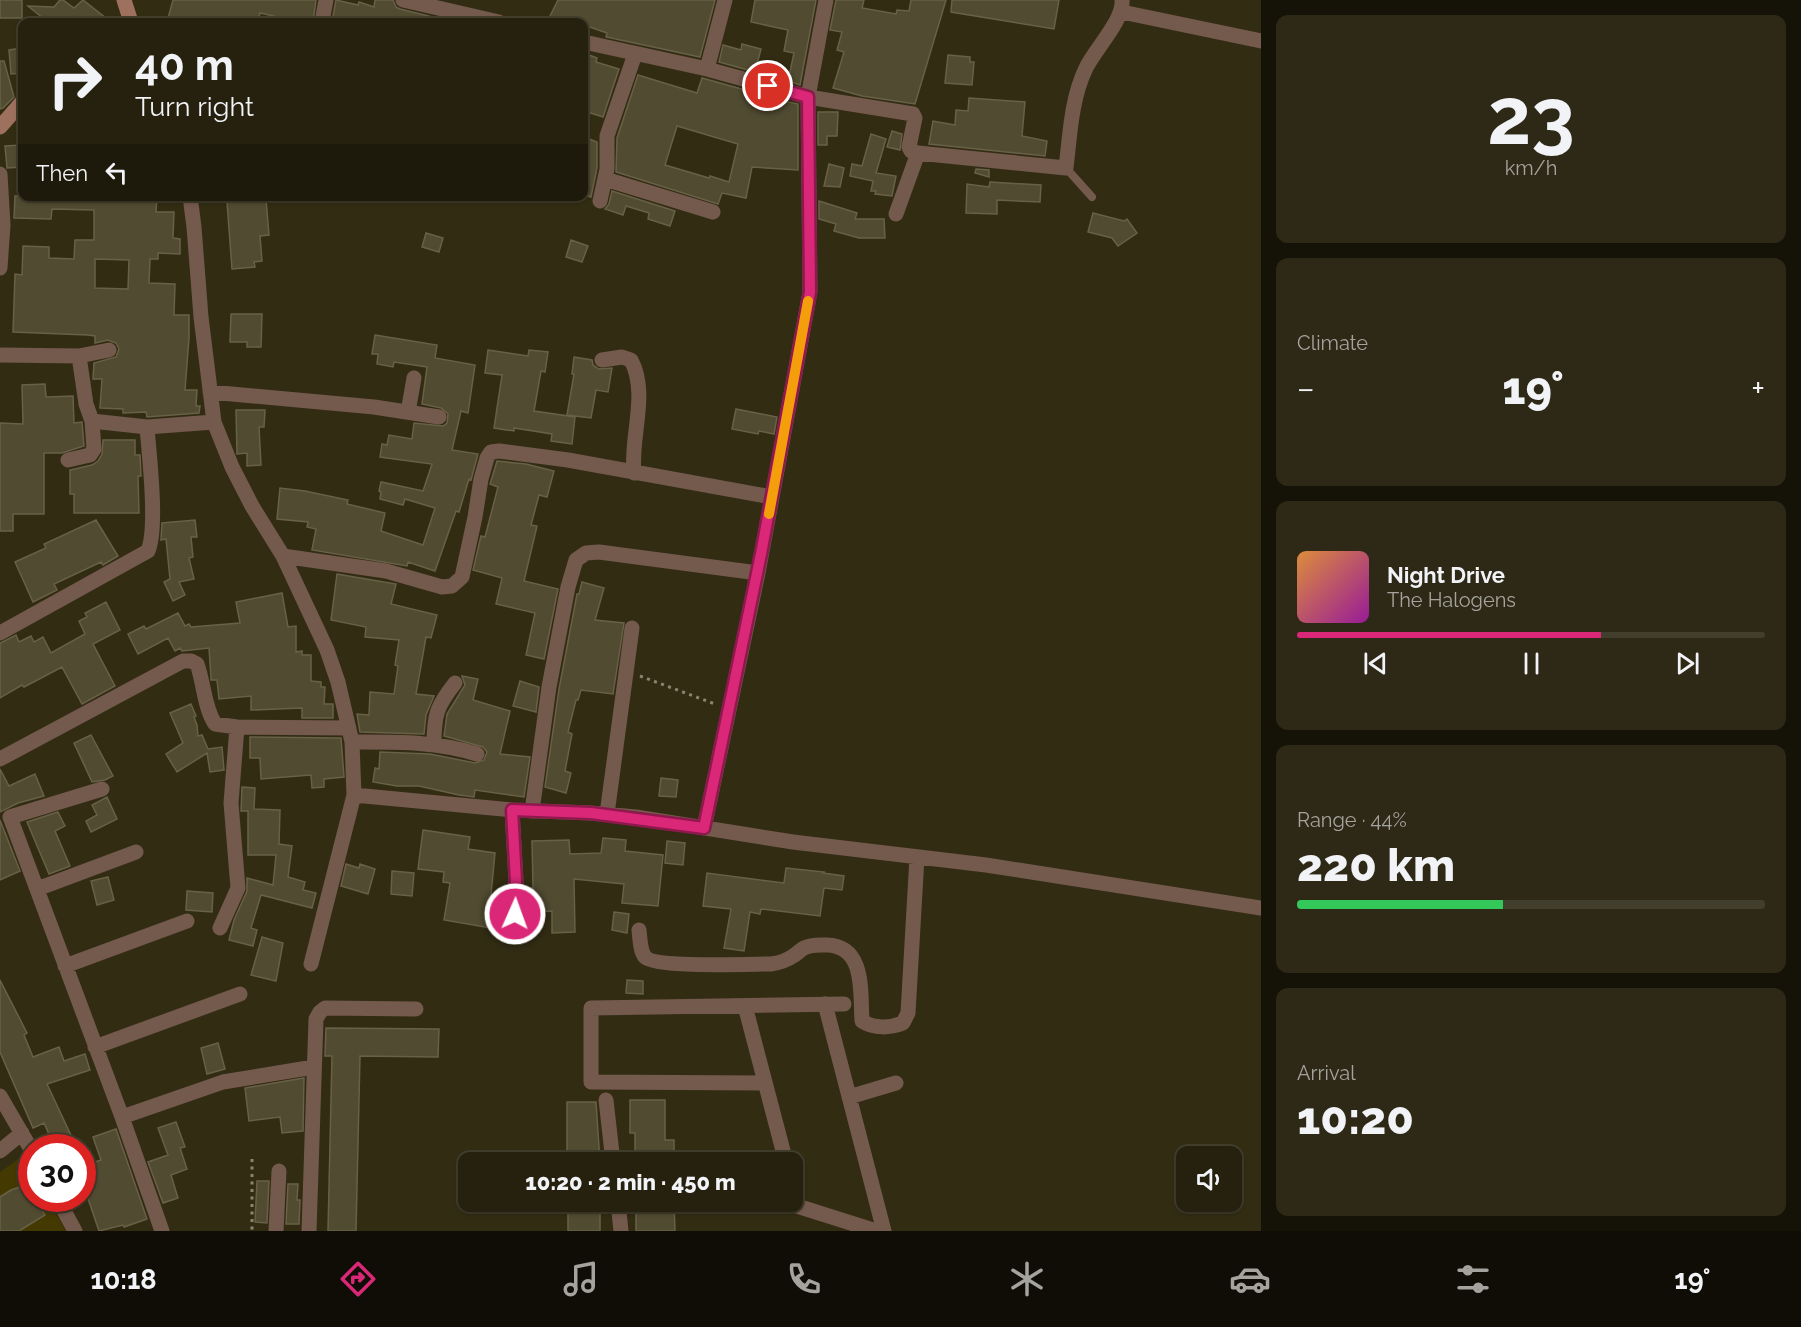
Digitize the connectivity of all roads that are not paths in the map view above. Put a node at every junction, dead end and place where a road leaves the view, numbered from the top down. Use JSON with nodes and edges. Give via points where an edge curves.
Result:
{"nodes":[{"id":1,"x":124,"y":0,"type":"edge"},
{"id":2,"x":326,"y":0,"type":"edge"},
{"id":3,"x":404,"y":0,"type":"edge"},
{"id":4,"x":725,"y":0,"type":"edge"},
{"id":5,"x":826,"y":0,"type":"edge"},
{"id":6,"x":1122,"y":6,"type":"edge"},
{"id":7,"x":442,"y":11,"type":"edge"},
{"id":8,"x":130,"y":18,"type":"edge"},
{"id":9,"x":323,"y":18,"type":"edge"},
{"id":10,"x":478,"y":18,"type":"edge"},
{"id":11,"x":1261,"y":41,"type":"edge"},
{"id":12,"x":588,"y":43,"type":"edge"},
{"id":13,"x":634,"y":54,"type":"junction"},
{"id":14,"x":707,"y":69,"type":"junction"},
{"id":15,"x":808,"y":97,"type":"junction"},
{"id":16,"x":18,"y":107,"type":"edge"},
{"id":17,"x":0,"y":127,"type":"edge"},
{"id":18,"x":918,"y":153,"type":"junction"},
{"id":19,"x":1066,"y":168,"type":"junction"},
{"id":20,"x":0,"y":174,"type":"edge"},
{"id":21,"x":605,"y":179,"type":"junction"},
{"id":22,"x":1092,"y":197,"type":"dead end"},
{"id":23,"x":191,"y":201,"type":"edge"},
{"id":24,"x":600,"y":201,"type":"dead end"},
{"id":25,"x":713,"y":212,"type":"dead end"},
{"id":26,"x":896,"y":214,"type":"dead end"},
{"id":27,"x":0,"y":268,"type":"edge"},
{"id":28,"x":109,"y":350,"type":"dead end"},
{"id":29,"x":0,"y":355,"type":"edge"},
{"id":30,"x":80,"y":356,"type":"junction"},
{"id":31,"x":602,"y":360,"type":"dead end"},
{"id":32,"x":414,"y":378,"type":"dead end"},
{"id":33,"x":210,"y":392,"type":"junction"},
{"id":34,"x":408,"y":412,"type":"junction"},
{"id":35,"x":439,"y":417,"type":"dead end"},
{"id":36,"x":92,"y":421,"type":"junction"},
{"id":37,"x":214,"y":422,"type":"junction"},
{"id":38,"x":147,"y":427,"type":"junction"},
{"id":39,"x":68,"y":460,"type":"dead end"},
{"id":40,"x":634,"y":473,"type":"junction"},
{"id":41,"x":772,"y":497,"type":"junction"},
{"id":42,"x":284,"y":556,"type":"junction"},
{"id":43,"x":758,"y":573,"type":"junction"},
{"id":44,"x":632,"y":628,"type":"dead end"},
{"id":45,"x":0,"y":633,"type":"edge"},
{"id":46,"x":455,"y":683,"type":"dead end"},
{"id":47,"x":237,"y":727,"type":"junction"},
{"id":48,"x":351,"y":735,"type":"junction"},
{"id":49,"x":434,"y":744,"type":"junction"},
{"id":50,"x":477,"y":754,"type":"dead end"},
{"id":51,"x":0,"y":759,"type":"edge"},
{"id":52,"x":102,"y":789,"type":"dead end"},
{"id":53,"x":354,"y":795,"type":"junction"},
{"id":54,"x":512,"y":810,"type":"junction"},
{"id":55,"x":532,"y":811,"type":"junction"},
{"id":56,"x":607,"y":814,"type":"junction"},
{"id":57,"x":704,"y":828,"type":"junction"},
{"id":58,"x":136,"y":852,"type":"dead end"},
{"id":59,"x":917,"y":857,"type":"junction"},
{"id":60,"x":37,"y":889,"type":"junction"},
{"id":61,"x":1261,"y":908,"type":"edge"},
{"id":62,"x":187,"y":921,"type":"dead end"},
{"id":63,"x":220,"y":928,"type":"dead end"},
{"id":64,"x":639,"y":930,"type":"dead end"},
{"id":65,"x":515,"y":932,"type":"dead end"},
{"id":66,"x":310,"y":964,"type":"dead end"},
{"id":67,"x":65,"y":966,"type":"junction"},
{"id":68,"x":240,"y":994,"type":"dead end"},
{"id":69,"x":825,"y":1004,"type":"junction"},
{"id":70,"x":844,"y":1004,"type":"dead end"},
{"id":71,"x":745,"y":1006,"type":"junction"},
{"id":72,"x":416,"y":1009,"type":"dead end"},
{"id":73,"x":95,"y":1047,"type":"junction"},
{"id":74,"x":314,"y":1067,"type":"junction"},
{"id":75,"x":765,"y":1083,"type":"junction"},
{"id":76,"x":896,"y":1083,"type":"dead end"},
{"id":77,"x":0,"y":1096,"type":"edge"},
{"id":78,"x":849,"y":1097,"type":"junction"},
{"id":79,"x":606,"y":1100,"type":"dead end"},
{"id":80,"x":122,"y":1117,"type":"junction"},
{"id":81,"x":22,"y":1133,"type":"joint"},
{"id":82,"x":0,"y":1150,"type":"edge"},
{"id":83,"x":612,"y":1152,"type":"edge"},
{"id":84,"x":783,"y":1152,"type":"edge"},
{"id":85,"x":279,"y":1171,"type":"dead end"},
{"id":86,"x":803,"y":1208,"type":"edge"},
{"id":87,"x":65,"y":1212,"type":"edge"},
{"id":88,"x":619,"y":1212,"type":"edge"},
{"id":89,"x":75,"y":1231,"type":"edge"},
{"id":90,"x":162,"y":1231,"type":"edge"},
{"id":91,"x":276,"y":1231,"type":"edge"},
{"id":92,"x":309,"y":1231,"type":"edge"},
{"id":93,"x":621,"y":1231,"type":"edge"},
{"id":94,"x":876,"y":1231,"type":"edge"},
{"id":95,"x":884,"y":1231,"type":"edge"}],
"edges":[{"from":1,"to":8,"type":"street"},
{"from":2,"to":9,"type":"street"},
{"from":3,"to":7,"type":"street"},
{"from":4,"to":14,"type":"street"},
{"from":5,"to":15,"type":"street"},
{"from":6,"to":11,"type":"street"},
{"from":6,"to":19,"type":"street","via":[[1085,71],[1074,104]]},
{"from":7,"to":10,"type":"street"},
{"from":12,"to":13,"type":"street"},
{"from":13,"to":14,"type":"street"},
{"from":13,"to":21,"type":"street","via":[[607,136]]},
{"from":14,"to":15,"type":"street"},
{"from":15,"to":18,"type":"street","via":[[913,114],[909,147]]},
{"from":15,"to":41,"type":"street","via":[[810,292]]},
{"from":16,"to":17,"type":"street"},
{"from":18,"to":19,"type":"street"},
{"from":18,"to":26,"type":"street"},
{"from":19,"to":22,"type":"lane"},
{"from":20,"to":27,"type":"street"},
{"from":21,"to":24,"type":"street"},
{"from":21,"to":25,"type":"street"},
{"from":23,"to":33,"type":"street"},
{"from":28,"to":30,"type":"street"},
{"from":29,"to":30,"type":"street"},
{"from":30,"to":36,"type":"street"},
{"from":31,"to":40,"type":"street","via":[[622,357],[631,360],[635,368],[638,422]]},
{"from":32,"to":34,"type":"street"},
{"from":33,"to":34,"type":"street"},
{"from":33,"to":37,"type":"street"},
{"from":34,"to":35,"type":"street"},
{"from":36,"to":38,"type":"street"},
{"from":36,"to":39,"type":"street","via":[[90,454]]},
{"from":37,"to":38,"type":"street"},
{"from":37,"to":42,"type":"street","via":[[242,486]]},
{"from":38,"to":45,"type":"street","via":[[151,489],[148,550]]},
{"from":40,"to":41,"type":"street"},
{"from":40,"to":42,"type":"street","via":[[568,460],[491,452],[481,479],[462,576],[452,586],[386,571]]},
{"from":41,"to":43,"type":"street"},
{"from":42,"to":48,"type":"street","via":[[327,650]]},
{"from":43,"to":55,"type":"street","via":[[599,552],[585,553],[576,560],[549,687]]},
{"from":43,"to":57,"type":"street"},
{"from":44,"to":56,"type":"street"},
{"from":46,"to":49,"type":"street","via":[[440,702]]},
{"from":47,"to":48,"type":"street"},
{"from":47,"to":51,"type":"street","via":[[215,724],[197,664],[183,661]]},
{"from":47,"to":63,"type":"street","via":[[231,803],[238,888]]},
{"from":48,"to":49,"type":"street"},
{"from":48,"to":53,"type":"street"},
{"from":49,"to":50,"type":"street"},
{"from":52,"to":60,"type":"street","via":[[10,817]]},
{"from":53,"to":54,"type":"street"},
{"from":53,"to":66,"type":"street"},
{"from":54,"to":55,"type":"street"},
{"from":54,"to":65,"type":"street"},
{"from":55,"to":56,"type":"street"},
{"from":56,"to":57,"type":"street"},
{"from":57,"to":59,"type":"street"},
{"from":58,"to":60,"type":"street"},
{"from":59,"to":61,"type":"street"},
{"from":59,"to":64,"type":"street","via":[[908,1013],[903,1023],[894,1027],[870,1026],[862,1021],[858,968],[847,950],[838,945],[802,948],[771,964],[671,964],[646,957]]},
{"from":60,"to":67,"type":"street"},
{"from":62,"to":67,"type":"street"},
{"from":67,"to":73,"type":"street"},
{"from":68,"to":73,"type":"street"},
{"from":69,"to":70,"type":"street"},
{"from":69,"to":71,"type":"street"},
{"from":69,"to":78,"type":"street"},
{"from":71,"to":75,"type":"street"},
{"from":71,"to":75,"type":"street","via":[[591,1008],[591,1082]]},
{"from":72,"to":74,"type":"street","via":[[325,1008],[316,1019]]},
{"from":73,"to":80,"type":"street"},
{"from":74,"to":80,"type":"street","via":[[223,1082]]},
{"from":74,"to":92,"type":"street"},
{"from":75,"to":84,"type":"street"},
{"from":76,"to":78,"type":"street"},
{"from":77,"to":81,"type":"street"},
{"from":78,"to":95,"type":"street"},
{"from":79,"to":83,"type":"street"},
{"from":80,"to":90,"type":"street"},
{"from":81,"to":82,"type":"street"},
{"from":85,"to":91,"type":"street"},
{"from":86,"to":94,"type":"street"},
{"from":87,"to":89,"type":"street"},
{"from":88,"to":93,"type":"street"}]}
